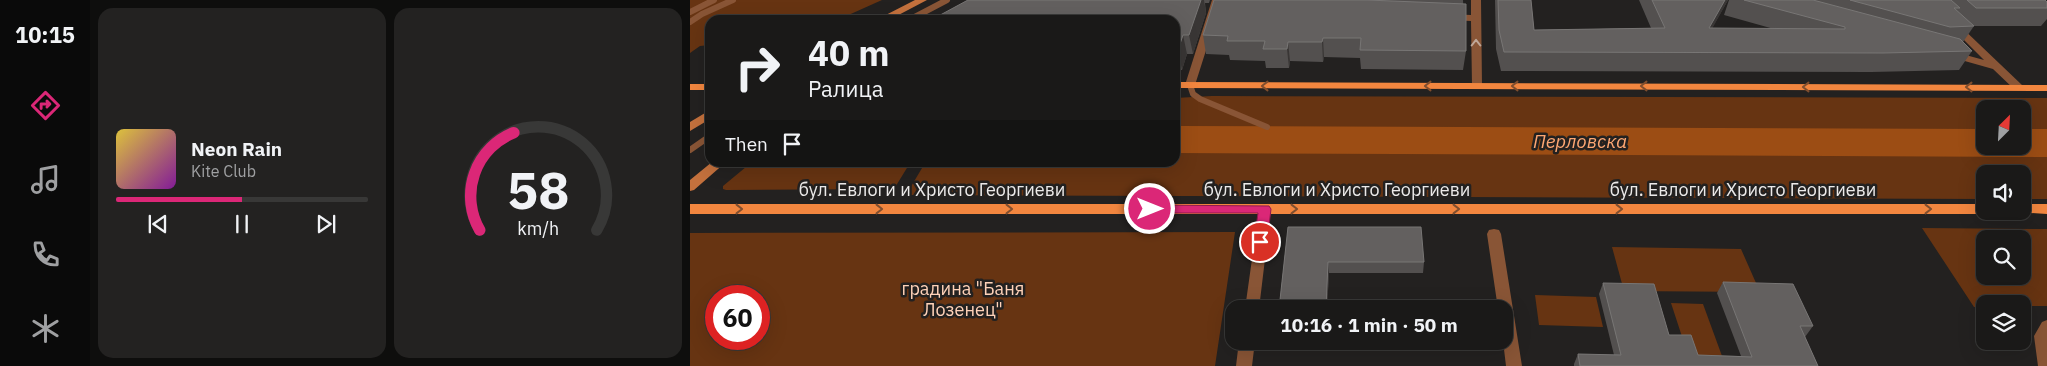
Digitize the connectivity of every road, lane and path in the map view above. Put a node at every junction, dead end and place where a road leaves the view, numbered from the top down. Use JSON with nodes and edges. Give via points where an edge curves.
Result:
{"nodes":[{"id":1,"x":714,"y":0,"type":"edge"},
{"id":2,"x":733,"y":0,"type":"edge"},
{"id":3,"x":922,"y":0,"type":"edge"},
{"id":4,"x":948,"y":0,"type":"edge"},
{"id":5,"x":1476,"y":0,"type":"edge"},
{"id":6,"x":1215,"y":7,"type":"edge"},
{"id":7,"x":690,"y":12,"type":"edge"},
{"id":8,"x":891,"y":15,"type":"edge"},
{"id":9,"x":919,"y":15,"type":"edge"},
{"id":10,"x":1437,"y":17,"type":"edge"},
{"id":11,"x":1476,"y":18,"type":"junction"},
{"id":12,"x":1950,"y":21,"type":"edge"},
{"id":13,"x":690,"y":22,"type":"edge"},
{"id":14,"x":1942,"y":51,"type":"edge"},
{"id":15,"x":1995,"y":66,"type":"junction"},
{"id":16,"x":1190,"y":85,"type":"junction"},
{"id":17,"x":1180,"y":86,"type":"edge"},
{"id":18,"x":1476,"y":86,"type":"junction"},
{"id":19,"x":690,"y":87,"type":"edge"},
{"id":20,"x":705,"y":87,"type":"edge"},
{"id":21,"x":2018,"y":87,"type":"junction"},
{"id":22,"x":2047,"y":88,"type":"edge"},
{"id":23,"x":705,"y":117,"type":"edge"},
{"id":24,"x":690,"y":127,"type":"edge"},
{"id":25,"x":1267,"y":127,"type":"dead end"},
{"id":26,"x":705,"y":140,"type":"edge"},
{"id":27,"x":690,"y":150,"type":"edge"},
{"id":28,"x":714,"y":167,"type":"edge"},
{"id":29,"x":690,"y":187,"type":"edge"},
{"id":30,"x":690,"y":209,"type":"edge"},
{"id":31,"x":1265,"y":209,"type":"junction"},
{"id":32,"x":1976,"y":209,"type":"edge"},
{"id":33,"x":2031,"y":209,"type":"edge"},
{"id":34,"x":2047,"y":209,"type":"edge"},
{"id":35,"x":1494,"y":234,"type":"dead end"},
{"id":36,"x":1253,"y":300,"type":"edge"},
{"id":37,"x":2047,"y":326,"type":"edge"},
{"id":38,"x":1246,"y":350,"type":"edge"},
{"id":39,"x":1244,"y":366,"type":"edge"},
{"id":40,"x":1514,"y":366,"type":"edge"},
{"id":41,"x":2046,"y":366,"type":"edge"}],
"edges":[{"from":1,"to":7,"type":"lane"},
{"from":2,"to":13,"type":"lane"},
{"from":3,"to":8,"type":"main road"},
{"from":4,"to":9,"type":"lane"},
{"from":5,"to":11,"type":"street"},
{"from":6,"to":16,"type":"street"},
{"from":10,"to":11,"type":"street"},
{"from":18,"to":11,"type":"street","one_way":true},
{"from":12,"to":15,"type":"street"},
{"from":14,"to":15,"type":"street"},
{"from":15,"to":21,"type":"street"},
{"from":16,"to":17,"type":"main road"},
{"from":18,"to":16,"type":"main road","one_way":true},
{"from":16,"to":25,"type":"lane","via":[[1193,94],[1200,99]]},
{"from":21,"to":18,"type":"main road","one_way":true},
{"from":19,"to":20,"type":"main road"},
{"from":21,"to":22,"type":"main road"},
{"from":23,"to":24,"type":"main road"},
{"from":26,"to":27,"type":"lane"},
{"from":28,"to":29,"type":"main road"},
{"from":30,"to":31,"type":"main road","name":"бул. Евлоги и Христо Георгиеви","one_way":true},
{"from":31,"to":32,"type":"main road","name":"бул. Евлоги и Христо Георгиеви","one_way":true},
{"from":31,"to":36,"type":"street"},
{"from":33,"to":34,"type":"main road"},
{"from":35,"to":40,"type":"street"},
{"from":37,"to":41,"type":"street","via":[[2042,336]]},
{"from":38,"to":39,"type":"street"}]}
